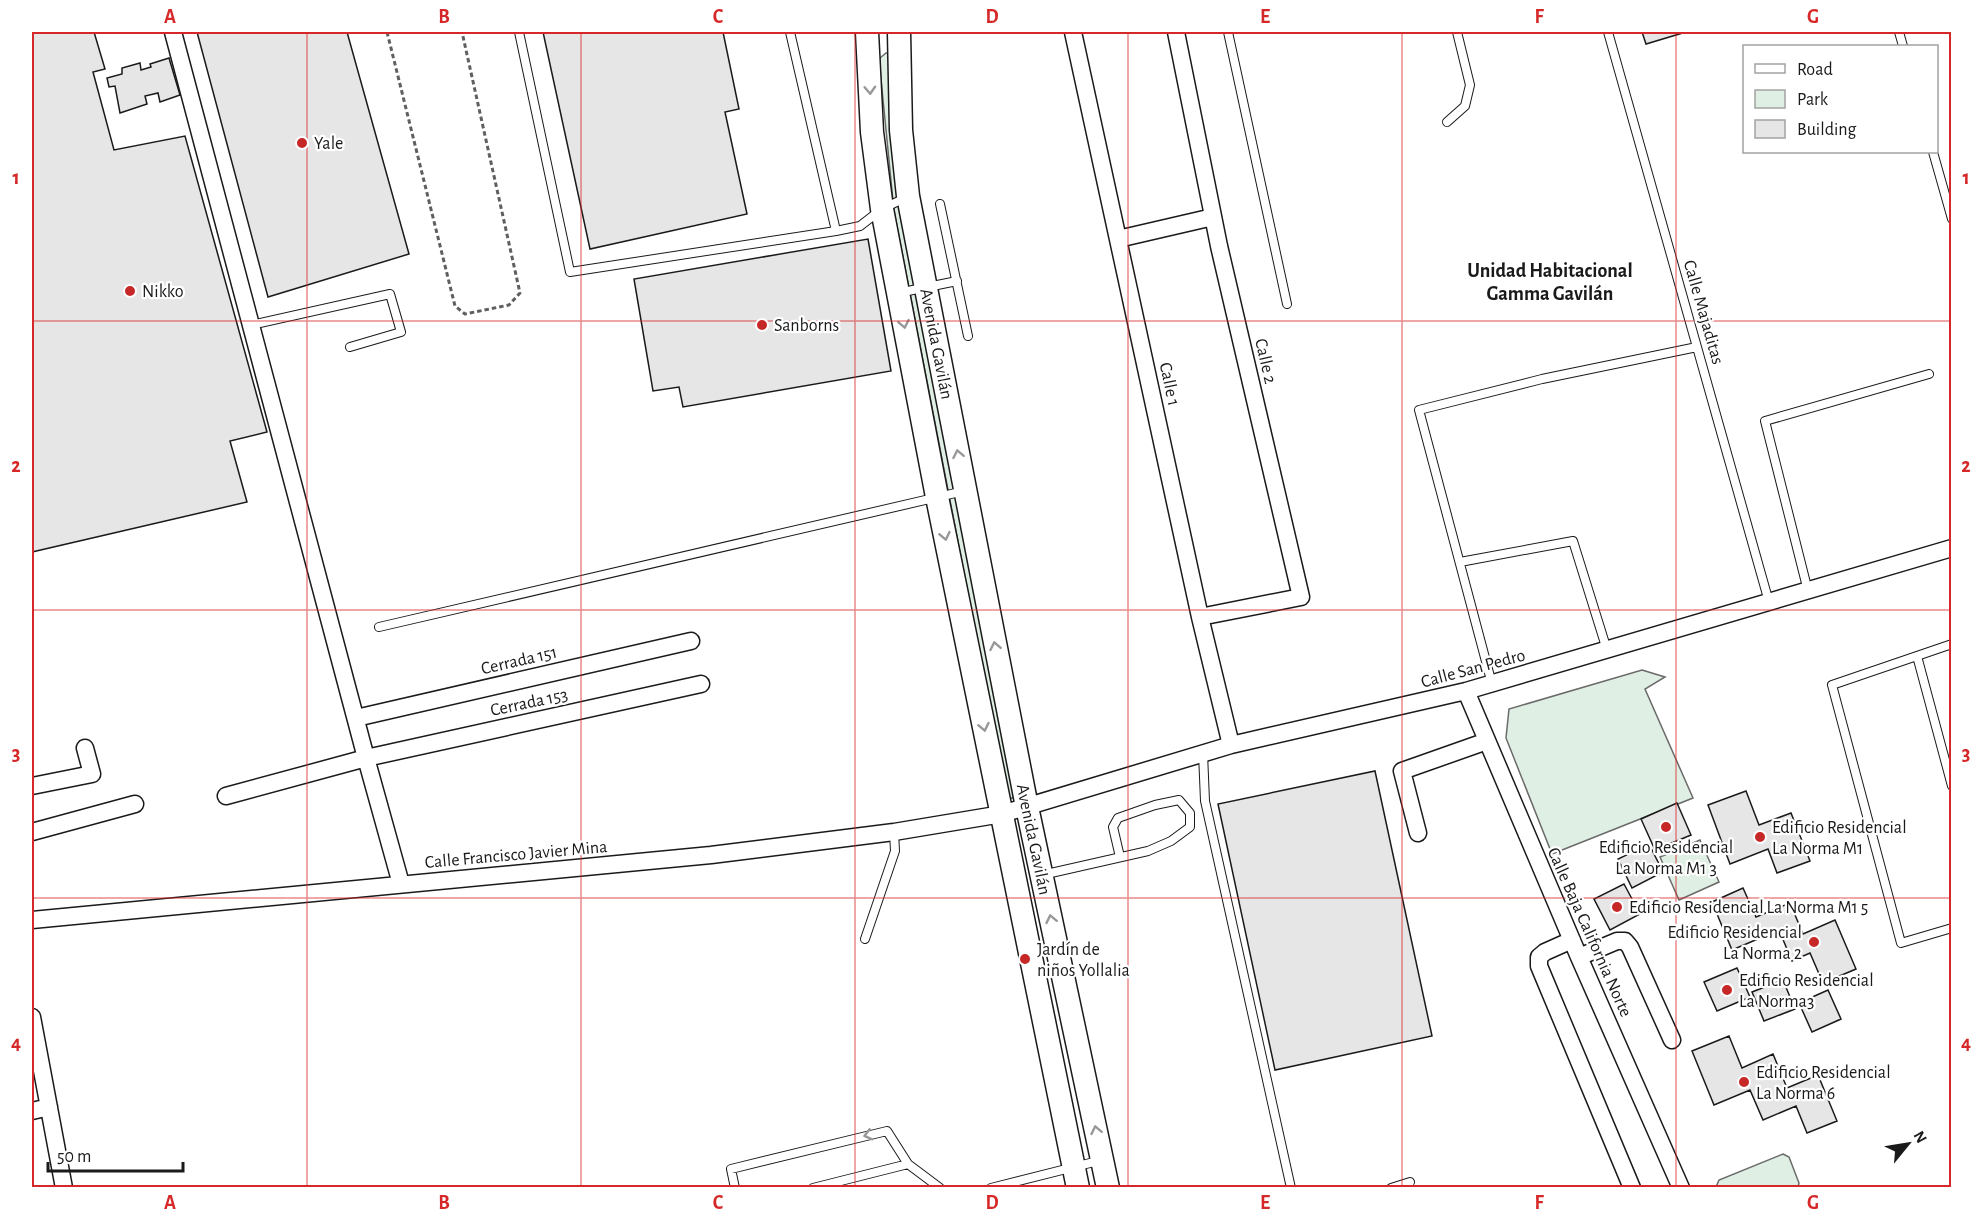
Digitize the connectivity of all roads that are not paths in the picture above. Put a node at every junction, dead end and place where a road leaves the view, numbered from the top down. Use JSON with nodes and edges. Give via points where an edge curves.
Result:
{"nodes":[{"id":1,"x":173,"y":32,"type":"edge"},
{"id":2,"x":519,"y":32,"type":"edge"},
{"id":3,"x":790,"y":32,"type":"edge"},
{"id":4,"x":867,"y":32,"type":"edge"},
{"id":5,"x":899,"y":32,"type":"edge"},
{"id":6,"x":1073,"y":32,"type":"edge"},
{"id":7,"x":1176,"y":32,"type":"edge"},
{"id":8,"x":1228,"y":32,"type":"edge"},
{"id":9,"x":1457,"y":32,"type":"edge"},
{"id":10,"x":1608,"y":32,"type":"edge"},
{"id":11,"x":1447,"y":122,"type":"dead end"},
{"id":12,"x":901,"y":130,"type":"junction"},
{"id":13,"x":872,"y":132,"type":"junction"},
{"id":14,"x":1933,"y":153,"type":"edge"},
{"id":15,"x":909,"y":196,"type":"junction"},
{"id":16,"x":940,"y":204,"type":"dead end"},
{"id":17,"x":882,"y":209,"type":"junction"},
{"id":18,"x":1213,"y":217,"type":"junction"},
{"id":19,"x":1952,"y":219,"type":"edge"},
{"id":20,"x":836,"y":231,"type":"junction"},
{"id":21,"x":1118,"y":239,"type":"junction"},
{"id":22,"x":957,"y":280,"type":"junction"},
{"id":23,"x":925,"y":287,"type":"junction"},
{"id":24,"x":897,"y":293,"type":"junction"},
{"id":25,"x":1287,"y":304,"type":"dead end"},
{"id":26,"x":251,"y":325,"type":"junction"},
{"id":27,"x":968,"y":336,"type":"dead end"},
{"id":28,"x":350,"y":347,"type":"dead end"},
{"id":29,"x":1697,"y":347,"type":"junction"},
{"id":30,"x":1929,"y":374,"type":"dead end"},
{"id":31,"x":965,"y":490,"type":"junction"},
{"id":32,"x":937,"y":497,"type":"junction"},
{"id":33,"x":1952,"y":548,"type":"edge"},
{"id":34,"x":1460,"y":562,"type":"junction"},
{"id":35,"x":1808,"y":591,"type":"junction"},
{"id":36,"x":1769,"y":602,"type":"junction"},
{"id":37,"x":1200,"y":617,"type":"junction"},
{"id":38,"x":379,"y":627,"type":"dead end"},
{"id":39,"x":691,"y":641,"type":"dead end"},
{"id":40,"x":1952,"y":644,"type":"edge"},
{"id":41,"x":1607,"y":650,"type":"junction"},
{"id":42,"x":1917,"y":656,"type":"junction"},
{"id":43,"x":701,"y":684,"type":"dead end"},
{"id":44,"x":1492,"y":684,"type":"junction"},
{"id":45,"x":1466,"y":691,"type":"junction"},
{"id":46,"x":356,"y":718,"type":"junction"},
{"id":47,"x":1487,"y":741,"type":"junction"},
{"id":48,"x":1231,"y":745,"type":"junction"},
{"id":49,"x":85,"y":748,"type":"dead end"},
{"id":50,"x":1203,"y":753,"type":"junction"},
{"id":51,"x":366,"y":758,"type":"junction"},
{"id":52,"x":32,"y":786,"type":"edge"},
{"id":53,"x":1952,"y":786,"type":"edge"},
{"id":54,"x":226,"y":796,"type":"dead end"},
{"id":55,"x":135,"y":804,"type":"dead end"},
{"id":56,"x":1027,"y":807,"type":"junction"},
{"id":57,"x":1002,"y":814,"type":"junction"},
{"id":58,"x":32,"y":832,"type":"edge"},
{"id":59,"x":894,"y":832,"type":"junction"},
{"id":60,"x":1418,"y":833,"type":"dead end"},
{"id":61,"x":1120,"y":857,"type":"junction"},
{"id":62,"x":1042,"y":875,"type":"junction"},
{"id":63,"x":401,"y":884,"type":"junction"},
{"id":64,"x":32,"y":920,"type":"edge"},
{"id":65,"x":1952,"y":928,"type":"edge"},
{"id":66,"x":865,"y":939,"type":"dead end"},
{"id":67,"x":1572,"y":940,"type":"junction"},
{"id":68,"x":1579,"y":957,"type":"junction"},
{"id":69,"x":32,"y":1017,"type":"edge"},
{"id":70,"x":1672,"y":1040,"type":"dead end"},
{"id":71,"x":49,"y":1107,"type":"junction"},
{"id":72,"x":32,"y":1111,"type":"edge"},
{"id":73,"x":1102,"y":1160,"type":"junction"},
{"id":74,"x":908,"y":1164,"type":"junction"},
{"id":75,"x":1076,"y":1177,"type":"edge"},
{"id":76,"x":1410,"y":1182,"type":"dead end"},
{"id":77,"x":64,"y":1188,"type":"edge"},
{"id":78,"x":735,"y":1188,"type":"edge"},
{"id":79,"x":813,"y":1188,"type":"edge"},
{"id":80,"x":940,"y":1188,"type":"edge"},
{"id":81,"x":991,"y":1188,"type":"edge"},
{"id":82,"x":1108,"y":1188,"type":"edge"},
{"id":83,"x":1291,"y":1188,"type":"edge"},
{"id":84,"x":1391,"y":1188,"type":"edge"},
{"id":85,"x":1632,"y":1188,"type":"edge"},
{"id":86,"x":1681,"y":1188,"type":"edge"}],
"edges":[{"from":1,"to":26,"type":"street"},
{"from":2,"to":20,"type":"lane","via":[[570,272]]},
{"from":3,"to":20,"type":"lane"},
{"from":4,"to":13,"type":"main road","name":"Avenida Gavilán","one_way":true},
{"from":5,"to":12,"type":"main road","name":"Avenida Gavilán"},
{"from":6,"to":21,"type":"street","name":"Calle 1"},
{"from":7,"to":18,"type":"street","name":"Calle 2"},
{"from":8,"to":25,"type":"lane"},
{"from":9,"to":11,"type":"lane","via":[[1470,85],[1465,106]]},
{"from":10,"to":29,"type":"lane","name":"Calle Majaditas"},
{"from":12,"to":13,"type":"main road"},
{"from":12,"to":15,"type":"main road","name":"Avenida Gavilán"},
{"from":13,"to":17,"type":"main road","name":"Avenida Gavilán"},
{"from":14,"to":19,"type":"lane"},
{"from":15,"to":17,"type":"lane"},
{"from":15,"to":23,"type":"main road","name":"Avenida Gavilán"},
{"from":16,"to":22,"type":"lane"},
{"from":17,"to":20,"type":"lane","via":[[860,226]]},
{"from":17,"to":24,"type":"main road","name":"Avenida Gavilán"},
{"from":18,"to":21,"type":"street"},
{"from":18,"to":37,"type":"street","name":"Calle 2","via":[[1301,597]]},
{"from":21,"to":37,"type":"street","name":"Calle 1"},
{"from":22,"to":23,"type":"lane"},
{"from":22,"to":27,"type":"lane"},
{"from":23,"to":24,"type":"lane"},
{"from":31,"to":23,"type":"main road","name":"Avenida Gavilán","one_way":true},
{"from":24,"to":32,"type":"main road","name":"Avenida Gavilán","one_way":true},
{"from":26,"to":28,"type":"lane","via":[[390,294],[401,332]]},
{"from":26,"to":46,"type":"street"},
{"from":29,"to":34,"type":"lane","via":[[1542,379],[1419,410]]},
{"from":29,"to":36,"type":"lane","name":"Calle Majaditas"},
{"from":30,"to":35,"type":"lane","via":[[1765,421]]},
{"from":31,"to":32,"type":"lane"},
{"from":56,"to":31,"type":"main road","name":"Avenida Gavilán","one_way":true},
{"from":32,"to":38,"type":"lane"},
{"from":32,"to":57,"type":"main road","name":"Avenida Gavilán","one_way":true},
{"from":33,"to":35,"type":"street","name":"Calle San Pedro"},
{"from":34,"to":41,"type":"lane","via":[[1573,541]]},
{"from":34,"to":44,"type":"lane"},
{"from":35,"to":36,"type":"street","name":"Calle San Pedro"},
{"from":36,"to":41,"type":"street","name":"Calle San Pedro"},
{"from":37,"to":48,"type":"street","name":"Calle 1"},
{"from":39,"to":46,"type":"street","name":"Cerrada 151"},
{"from":40,"to":42,"type":"lane"},
{"from":41,"to":44,"type":"street","name":"Calle San Pedro"},
{"from":42,"to":53,"type":"lane"},
{"from":42,"to":65,"type":"lane","via":[[1832,686],[1901,943]]},
{"from":43,"to":51,"type":"street","name":"Cerrada 153"},
{"from":44,"to":45,"type":"street","name":"Calle San Pedro"},
{"from":45,"to":47,"type":"street","name":"Calle Baja California Norte"},
{"from":45,"to":48,"type":"street","name":"Calle San Pedro"},
{"from":46,"to":51,"type":"street"},
{"from":47,"to":60,"type":"street","via":[[1402,771]]},
{"from":47,"to":67,"type":"street","name":"Calle Baja California Norte"},
{"from":48,"to":50,"type":"street","name":"Calle San Pedro"},
{"from":49,"to":52,"type":"street","via":[[92,774]]},
{"from":50,"to":56,"type":"street","name":"Calle San Pedro"},
{"from":50,"to":83,"type":"lane","via":[[1205,801]]},
{"from":51,"to":54,"type":"street","name":"Cerrada 153"},
{"from":51,"to":63,"type":"street"},
{"from":55,"to":58,"type":"street"},
{"from":56,"to":57,"type":"street","name":"Calle San Pedro"},
{"from":56,"to":62,"type":"main road","name":"Avenida Gavilán"},
{"from":57,"to":59,"type":"street","name":"Calle Francisco Javier Mina"},
{"from":57,"to":75,"type":"main road","name":"Avenida Gavilán"},
{"from":59,"to":63,"type":"street","name":"Calle Francisco Javier Mina","via":[[711,855]]},
{"from":59,"to":66,"type":"lane","via":[[895,851]]},
{"from":61,"to":61,"type":"lane","via":[[1172,841],[1190,827],[1190,813],[1179,800],[1118,818],[1113,827]]},
{"from":61,"to":62,"type":"lane"},
{"from":73,"to":62,"type":"main road","name":"Avenida Gavilán","one_way":true},
{"from":63,"to":64,"type":"street","name":"Calle Francisco Javier Mina"},
{"from":67,"to":68,"type":"street","name":"Calle Baja California Norte"},
{"from":67,"to":85,"type":"street","via":[[1545,952],[1539,957],[1539,966]]},
{"from":68,"to":70,"type":"street","via":[[1625,941]]},
{"from":68,"to":86,"type":"street","name":"Calle Baja California Norte"},
{"from":69,"to":71,"type":"street"},
{"from":71,"to":72,"type":"street"},
{"from":71,"to":77,"type":"street"},
{"from":73,"to":75,"type":"lane"},
{"from":73,"to":82,"type":"main road","name":"Avenida Gavilán"},
{"from":74,"to":78,"type":"lane","one_way":true,"via":[[887,1131],[731,1169]]},
{"from":74,"to":79,"type":"lane"},
{"from":74,"to":80,"type":"lane"},
{"from":75,"to":81,"type":"lane"},
{"from":76,"to":84,"type":"lane"}]}
